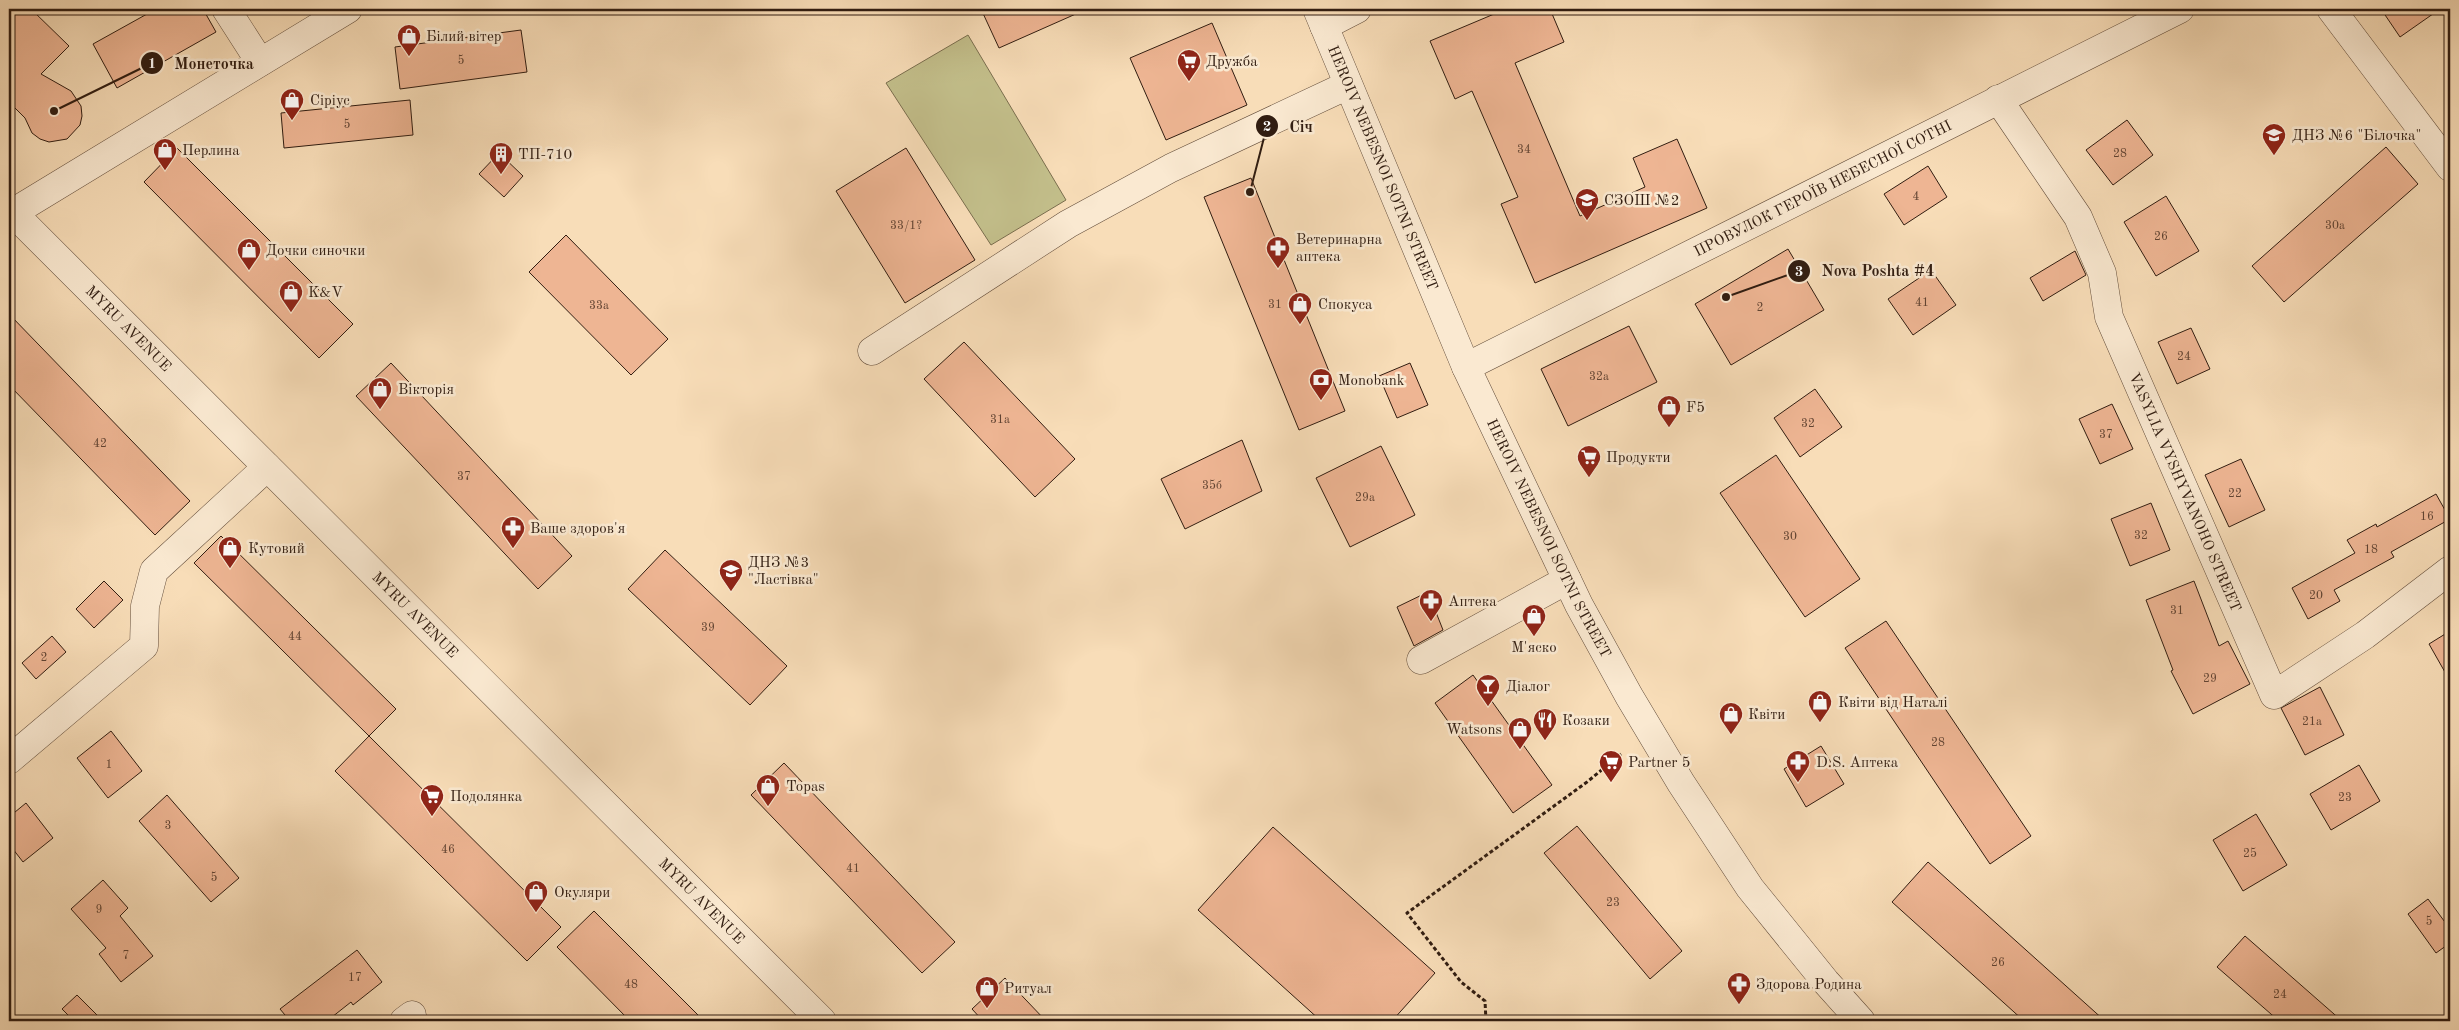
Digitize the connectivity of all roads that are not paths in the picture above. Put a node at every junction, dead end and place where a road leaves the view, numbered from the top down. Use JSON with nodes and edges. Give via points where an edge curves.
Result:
{"nodes":[{"id":1,"x":226,"y":9,"type":"edge"},
{"id":2,"x":348,"y":9,"type":"edge"},
{"id":3,"x":1357,"y":9,"type":"edge"},
{"id":4,"x":2180,"y":9,"type":"edge"},
{"id":5,"x":2331,"y":9,"type":"edge"},
{"id":6,"x":1321,"y":17,"type":"edge"},
{"id":7,"x":260,"y":62,"type":"junction"},
{"id":8,"x":1348,"y":85,"type":"junction"},
{"id":9,"x":1998,"y":99,"type":"junction"},
{"id":10,"x":2450,"y":167,"type":"edge"},
{"id":11,"x":10,"y":212,"type":"edge"},
{"id":12,"x":872,"y":351,"type":"dead end"},
{"id":13,"x":1466,"y":367,"type":"junction"},
{"id":14,"x":267,"y":467,"type":"junction"},
{"id":15,"x":2450,"y":570,"type":"edge"},
{"id":16,"x":1567,"y":580,"type":"junction"},
{"id":17,"x":1420,"y":660,"type":"dead end"},
{"id":18,"x":9,"y":760,"type":"edge"},
{"id":19,"x":822,"y":1021,"type":"edge"},
{"id":20,"x":1862,"y":1021,"type":"edge"}],
"edges":[{"from":1,"to":7,"type":"street"},
{"from":2,"to":7,"type":"street"},
{"from":3,"to":6,"type":"street"},
{"from":4,"to":9,"type":"street","name":"ПРОВУЛОК ГЕРОЇВ НЕБЕСНОЇ СОТНІ"},
{"from":5,"to":10,"type":"street"},
{"from":6,"to":8,"type":"street","name":"HEROIV NEBESNOI SOTNI STREET"},
{"from":7,"to":11,"type":"street"},
{"from":8,"to":12,"type":"street","via":[[1171,168],[1068,224]]},
{"from":8,"to":13,"type":"street","name":"HEROIV NEBESNOI SOTNI STREET"},
{"from":9,"to":13,"type":"street","name":"ПРОВУЛОК ГЕРОЇВ НЕБЕСНОЇ СОТНІ"},
{"from":9,"to":15,"type":"street","name":"VASYLIA VYSHYVANOHO STREET","via":[[2078,217],[2102,273],[2109,317],[2274,695],[2365,635]]},
{"from":11,"to":14,"type":"street","name":"MYRU AVENUE"},
{"from":13,"to":16,"type":"street","name":"HEROIV NEBESNOI SOTNI STREET"},
{"from":14,"to":18,"type":"street","via":[[154,571],[145,606],[144,646]]},
{"from":14,"to":19,"type":"street","name":"MYRU AVENUE"},
{"from":16,"to":17,"type":"street"},
{"from":16,"to":20,"type":"street","name":"HEROIV NEBESNOI SOTNI STREET","via":[[1628,696],[1750,888]]}]}
